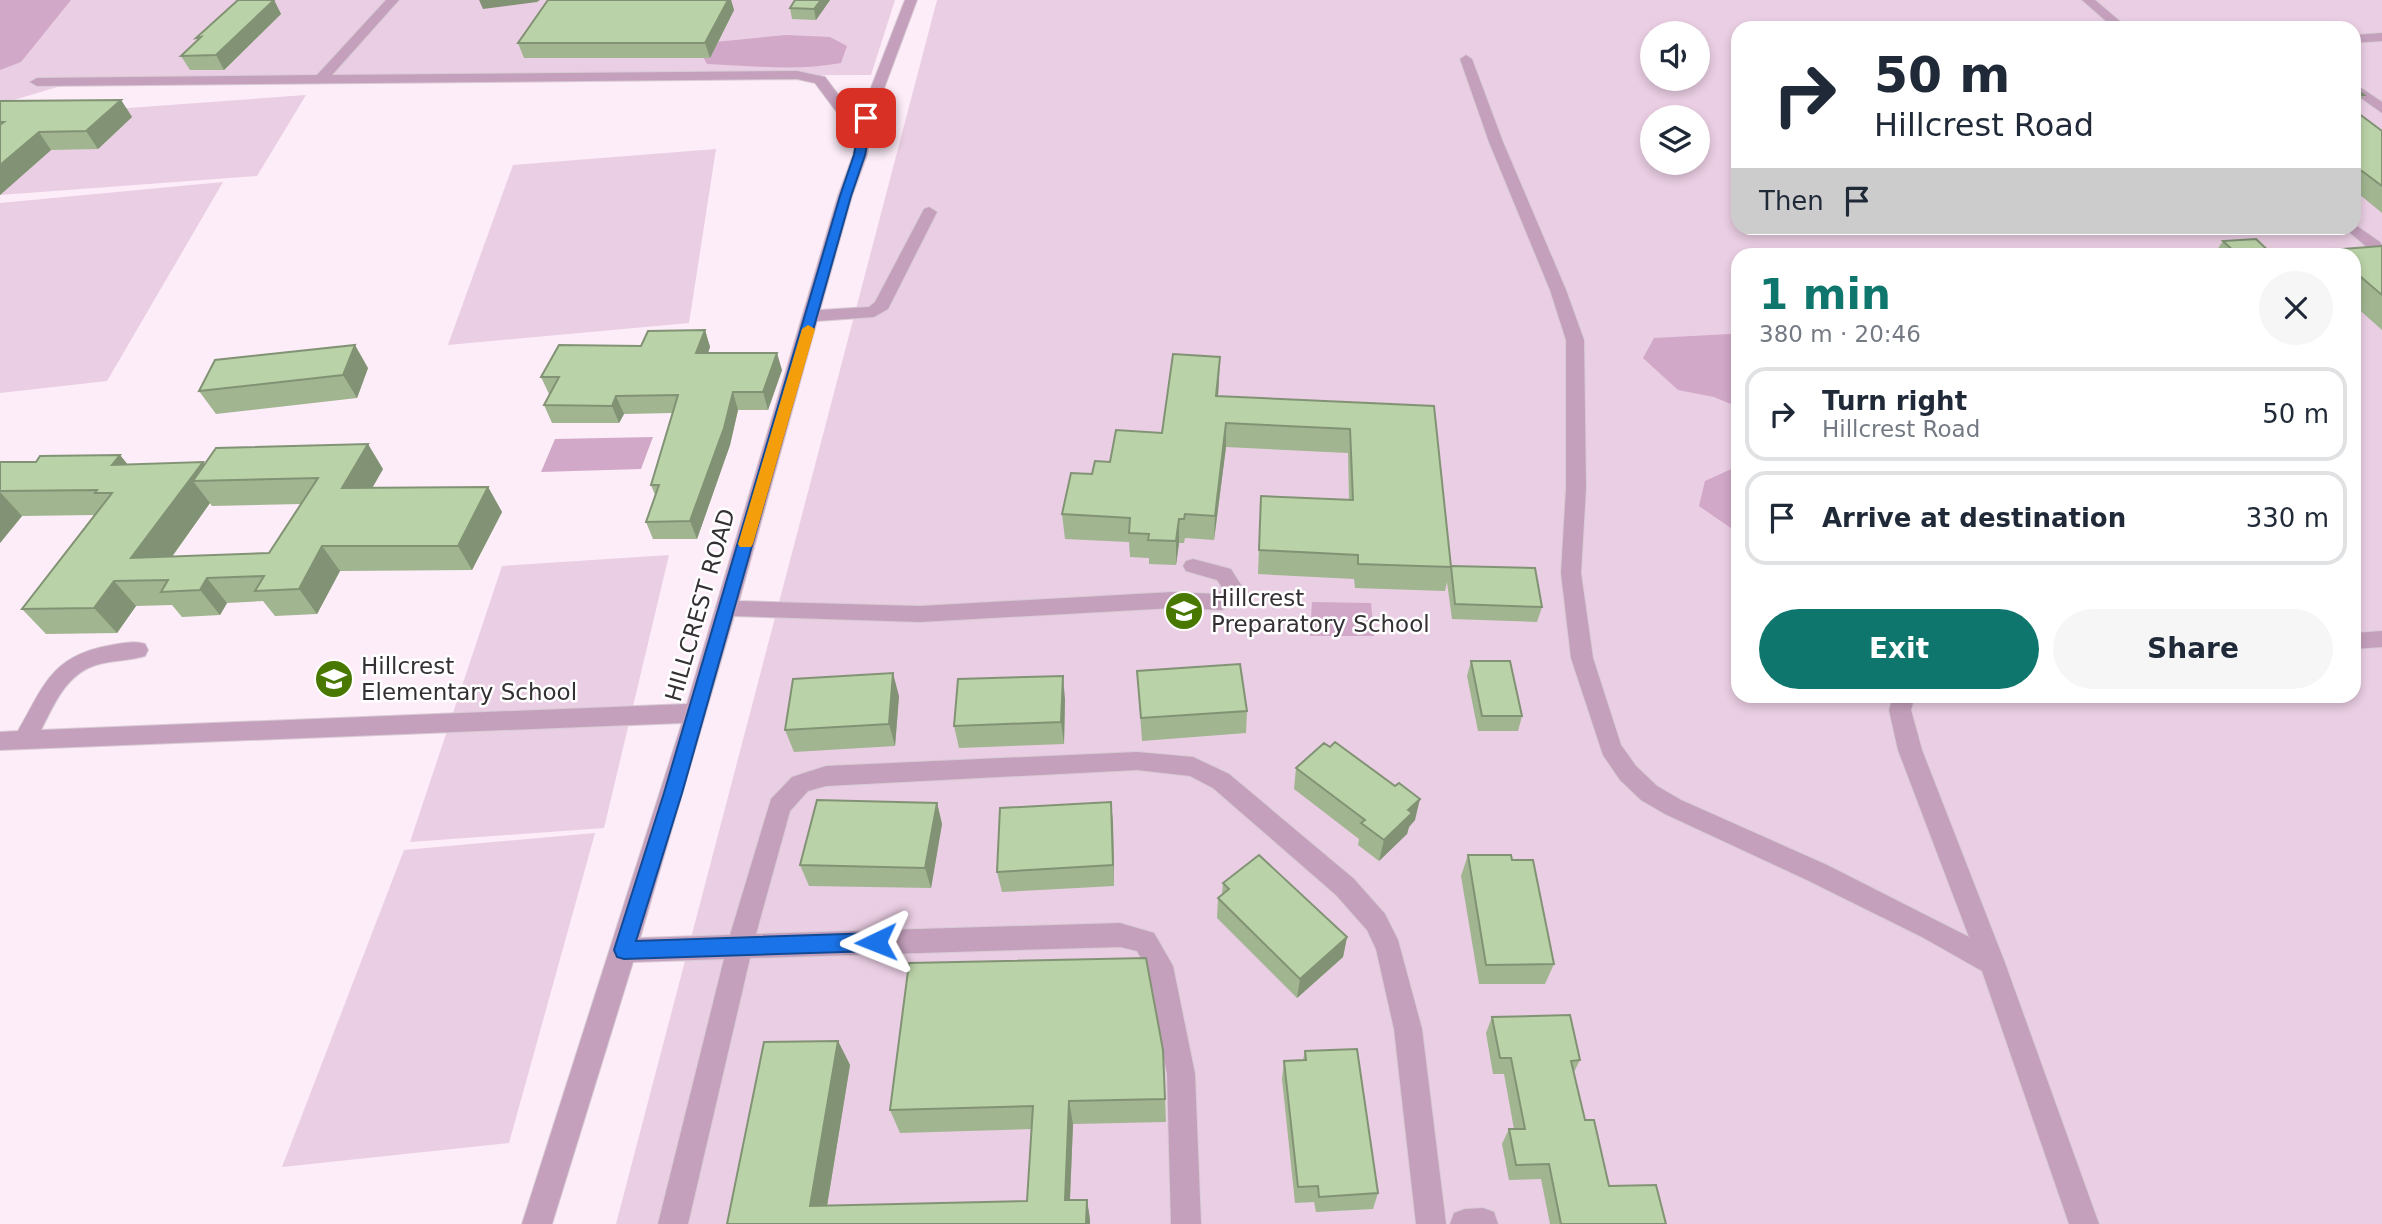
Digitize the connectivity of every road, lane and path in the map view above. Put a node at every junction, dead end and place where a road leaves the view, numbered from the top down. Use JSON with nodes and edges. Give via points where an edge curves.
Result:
{"nodes":[{"id":1,"x":393,"y":0,"type":"edge"},
{"id":2,"x":911,"y":0,"type":"edge"},
{"id":3,"x":2088,"y":0,"type":"edge"},
{"id":4,"x":2114,"y":21,"type":"edge"},
{"id":5,"x":2382,"y":37,"type":"edge"},
{"id":6,"x":2361,"y":38,"type":"edge"},
{"id":7,"x":1466,"y":59,"type":"dead end"},
{"id":8,"x":322,"y":78,"type":"junction"},
{"id":9,"x":37,"y":82,"type":"dead end"},
{"id":10,"x":2361,"y":92,"type":"edge"},
{"id":11,"x":2382,"y":109,"type":"edge"},
{"id":12,"x":866,"y":118,"type":"junction"},
{"id":13,"x":929,"y":212,"type":"dead end"},
{"id":14,"x":2361,"y":234,"type":"edge"},
{"id":15,"x":2374,"y":245,"type":"edge"},
{"id":16,"x":812,"y":316,"type":"junction"},
{"id":17,"x":1193,"y":566,"type":"dead end"},
{"id":18,"x":727,"y":608,"type":"junction"},
{"id":19,"x":2382,"y":639,"type":"edge"},
{"id":20,"x":2361,"y":640,"type":"edge"},
{"id":21,"x":137,"y":650,"type":"dead end"},
{"id":22,"x":1902,"y":703,"type":"edge"},
{"id":23,"x":696,"y":713,"type":"junction"},
{"id":24,"x":25,"y":739,"type":"junction"},
{"id":25,"x":0,"y":741,"type":"edge"},
{"id":26,"x":740,"y":946,"type":"junction"},
{"id":27,"x":624,"y":950,"type":"junction"},
{"id":28,"x":1992,"y":963,"type":"junction"},
{"id":29,"x":1483,"y":1223,"type":"edge"},
{"id":30,"x":537,"y":1224,"type":"edge"},
{"id":31,"x":673,"y":1224,"type":"edge"},
{"id":32,"x":1186,"y":1224,"type":"edge"},
{"id":33,"x":1431,"y":1224,"type":"edge"},
{"id":34,"x":1465,"y":1224,"type":"edge"},
{"id":35,"x":2084,"y":1224,"type":"edge"}],
"edges":[{"from":1,"to":8,"type":"street"},
{"from":2,"to":12,"type":"street","name":"HILLCREST ROAD"},
{"from":3,"to":4,"type":"street"},
{"from":5,"to":6,"type":"street"},
{"from":7,"to":28,"type":"street","via":[[1575,340],[1576,488],[1571,573],[1582,658],[1611,748],[1649,793],[1673,807],[1818,873]]},
{"from":8,"to":9,"type":"street"},
{"from":8,"to":12,"type":"street","via":[[797,75],[820,80],[841,108]]},
{"from":10,"to":11,"type":"street"},
{"from":12,"to":16,"type":"street","name":"HILLCREST ROAD","via":[[860,155]]},
{"from":13,"to":16,"type":"street","via":[[882,305],[874,312]]},
{"from":14,"to":15,"type":"street"},
{"from":16,"to":18,"type":"street","name":"HILLCREST ROAD"},
{"from":17,"to":18,"type":"street","via":[[1224,574],[1234,590],[1222,602],[1173,600],[920,614]]},
{"from":18,"to":23,"type":"street","name":"HILLCREST ROAD"},
{"from":19,"to":20,"type":"street"},
{"from":21,"to":24,"type":"street","via":[[106,654],[61,676]]},
{"from":22,"to":28,"type":"street","via":[[1910,750]]},
{"from":23,"to":24,"type":"street","via":[[344,720]]},
{"from":23,"to":27,"type":"street","name":"HILLCREST ROAD"},
{"from":24,"to":25,"type":"street"},
{"from":26,"to":27,"type":"street"},
{"from":26,"to":31,"type":"street"},
{"from":26,"to":32,"type":"street","via":[[1120,935],[1145,941],[1160,966],[1181,1074]]},
{"from":26,"to":33,"type":"street","via":[[779,806],[800,784],[826,776],[1137,761],[1193,767],[1221,781],[1345,887],[1377,922],[1389,948],[1408,1030]]},
{"from":27,"to":30,"type":"street","name":"HILLCREST ROAD"},
{"from":28,"to":35,"type":"street"},
{"from":29,"to":34,"type":"street"}]}
